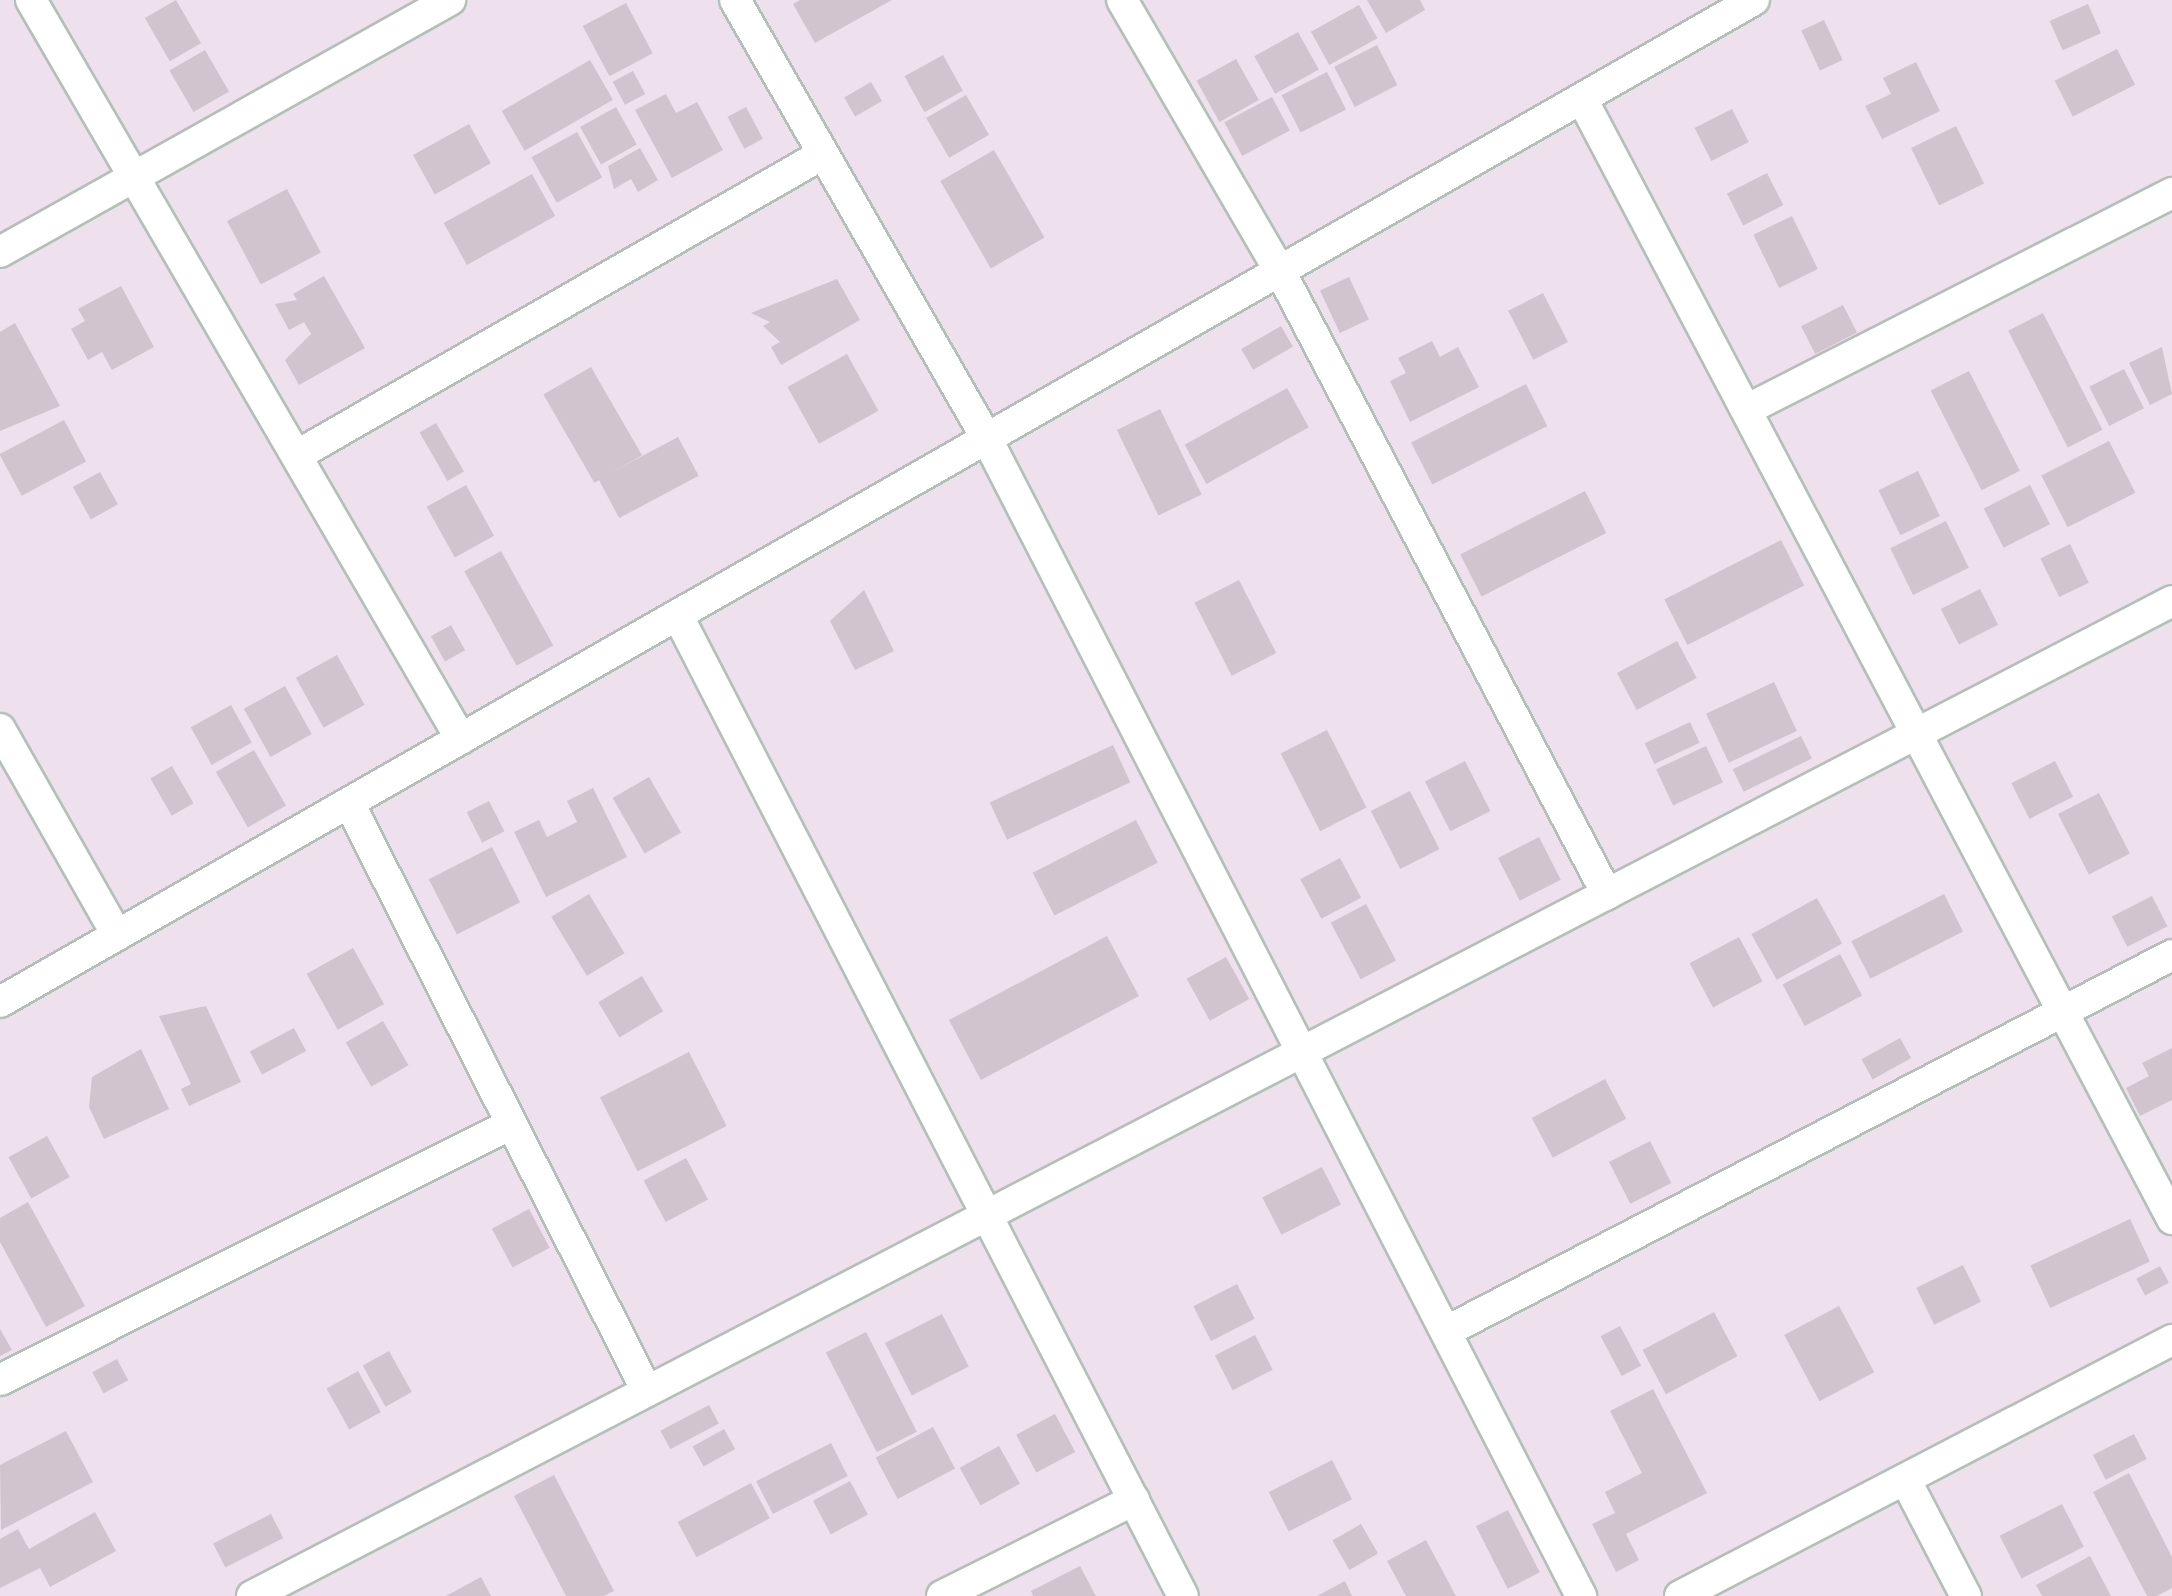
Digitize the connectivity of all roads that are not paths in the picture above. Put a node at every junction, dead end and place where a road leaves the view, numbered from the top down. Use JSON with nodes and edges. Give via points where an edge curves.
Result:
{"nodes":[{"id":1,"x":31,"y":0,"type":"edge"},
{"id":2,"x":450,"y":0,"type":"edge"},
{"id":3,"x":735,"y":0,"type":"edge"},
{"id":4,"x":1122,"y":0,"type":"edge"},
{"id":5,"x":1754,"y":0,"type":"edge"},
{"id":6,"x":1582,"y":99,"type":"junction"},
{"id":7,"x":824,"y":154,"type":"junction"},
{"id":8,"x":136,"y":175,"type":"junction"},
{"id":9,"x":2172,"y":193,"type":"edge"},
{"id":10,"x":0,"y":252,"type":"edge"},
{"id":11,"x":1280,"y":272,"type":"junction"},
{"id":12,"x":1750,"y":408,"type":"junction"},
{"id":13,"x":987,"y":439,"type":"junction"},
{"id":14,"x":301,"y":453,"type":"junction"},
{"id":15,"x":2172,"y":601,"type":"edge"},
{"id":16,"x":678,"y":616,"type":"junction"},
{"id":17,"x":0,"y":730,"type":"edge"},
{"id":18,"x":1918,"y":732,"type":"junction"},
{"id":19,"x":460,"y":739,"type":"junction"},
{"id":20,"x":350,"y":803,"type":"junction"},
{"id":21,"x":1607,"y":894,"type":"junction"},
{"id":22,"x":117,"y":935,"type":"junction"},
{"id":23,"x":2172,"y":955,"type":"edge"},
{"id":24,"x":0,"y":1002,"type":"edge"},
{"id":25,"x":2066,"y":1010,"type":"junction"},
{"id":26,"x":1307,"y":1048,"type":"junction"},
{"id":27,"x":512,"y":1124,"type":"junction"},
{"id":28,"x":987,"y":1214,"type":"junction"},
{"id":29,"x":2172,"y":1219,"type":"edge"},
{"id":30,"x":1449,"y":1330,"type":"junction"},
{"id":31,"x":2172,"y":1340,"type":"edge"},
{"id":32,"x":0,"y":1380,"type":"edge"},
{"id":33,"x":647,"y":1391,"type":"junction"},
{"id":34,"x":1905,"y":1478,"type":"junction"},
{"id":35,"x":1134,"y":1500,"type":"junction"},
{"id":36,"x":252,"y":1596,"type":"edge"},
{"id":37,"x":942,"y":1596,"type":"edge"},
{"id":38,"x":1183,"y":1596,"type":"edge"},
{"id":39,"x":1581,"y":1596,"type":"edge"},
{"id":40,"x":1680,"y":1596,"type":"edge"},
{"id":41,"x":1966,"y":1596,"type":"edge"}],
"edges":[{"from":1,"to":8,"type":"street"},
{"from":2,"to":8,"type":"street"},
{"from":3,"to":7,"type":"street"},
{"from":4,"to":11,"type":"street"},
{"from":5,"to":6,"type":"street"},
{"from":6,"to":11,"type":"street"},
{"from":6,"to":12,"type":"street"},
{"from":7,"to":13,"type":"street"},
{"from":7,"to":14,"type":"street"},
{"from":8,"to":10,"type":"street"},
{"from":8,"to":14,"type":"street"},
{"from":9,"to":12,"type":"street"},
{"from":11,"to":13,"type":"street"},
{"from":11,"to":21,"type":"street"},
{"from":12,"to":18,"type":"street"},
{"from":13,"to":16,"type":"street"},
{"from":13,"to":26,"type":"street"},
{"from":14,"to":19,"type":"street"},
{"from":15,"to":18,"type":"street"},
{"from":16,"to":19,"type":"street"},
{"from":16,"to":28,"type":"street"},
{"from":17,"to":22,"type":"street"},
{"from":18,"to":21,"type":"street"},
{"from":18,"to":25,"type":"street"},
{"from":19,"to":20,"type":"street"},
{"from":20,"to":22,"type":"street"},
{"from":20,"to":27,"type":"street"},
{"from":21,"to":26,"type":"street"},
{"from":22,"to":24,"type":"street"},
{"from":23,"to":25,"type":"street"},
{"from":25,"to":29,"type":"street"},
{"from":25,"to":30,"type":"street"},
{"from":26,"to":28,"type":"street"},
{"from":26,"to":30,"type":"street"},
{"from":27,"to":32,"type":"street"},
{"from":27,"to":33,"type":"street"},
{"from":28,"to":33,"type":"street"},
{"from":28,"to":35,"type":"street"},
{"from":30,"to":39,"type":"street"},
{"from":31,"to":34,"type":"street"},
{"from":33,"to":36,"type":"street"},
{"from":34,"to":40,"type":"street"},
{"from":34,"to":41,"type":"street"},
{"from":35,"to":37,"type":"street"},
{"from":35,"to":38,"type":"street"}]}
